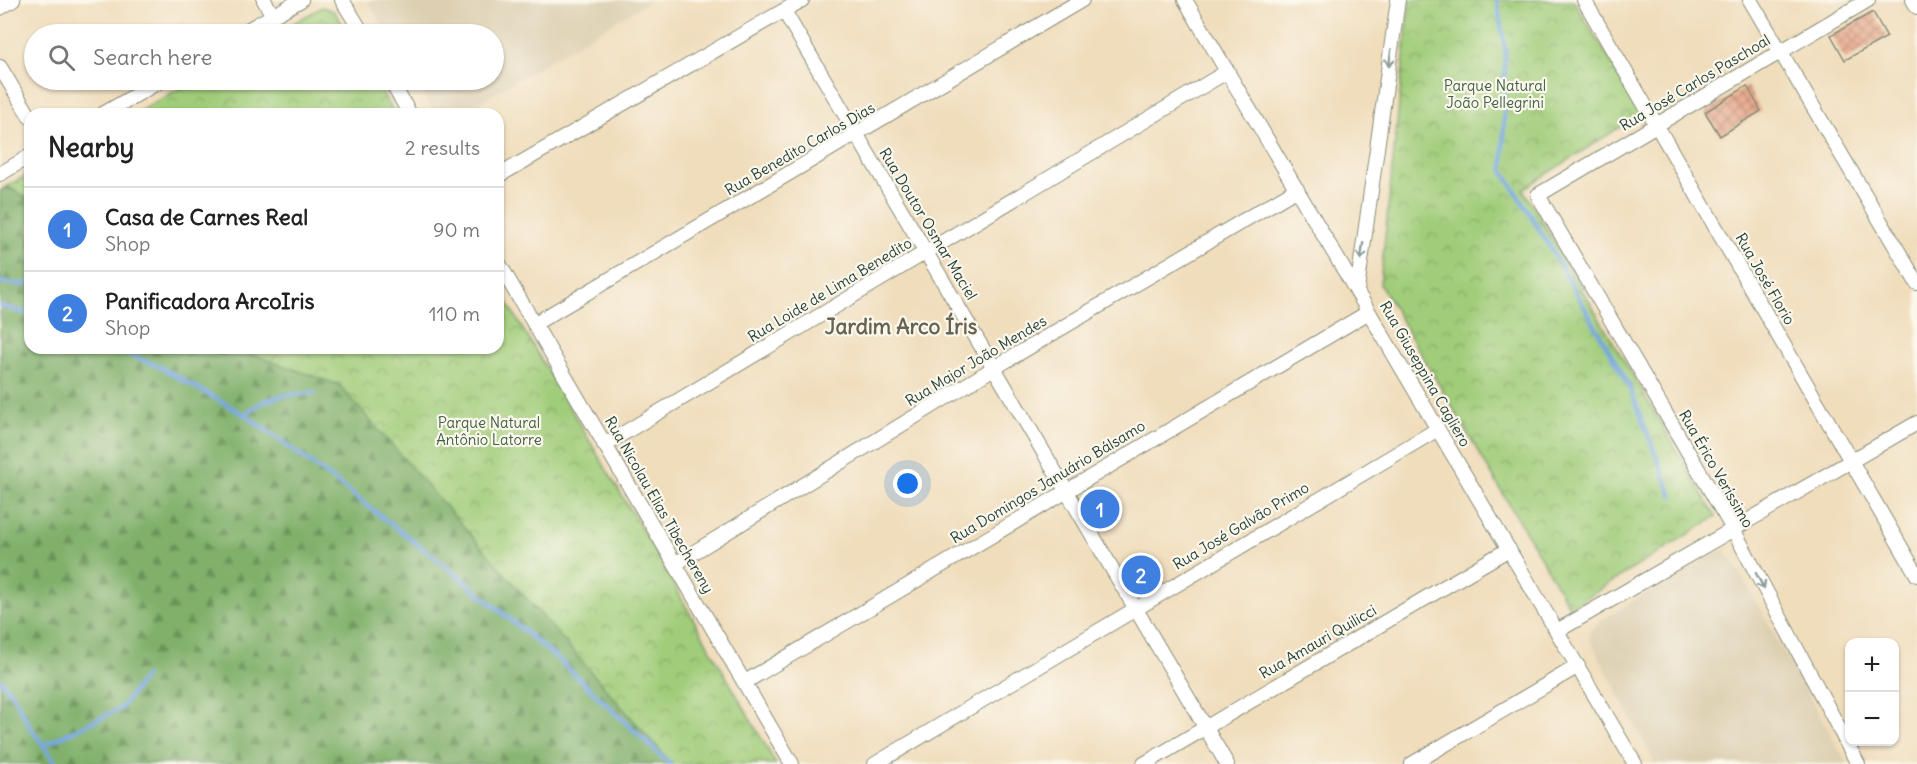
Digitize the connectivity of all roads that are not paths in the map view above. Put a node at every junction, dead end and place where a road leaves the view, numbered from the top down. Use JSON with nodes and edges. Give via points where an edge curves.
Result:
{"nodes":[{"id":1,"x":13,"y":0,"type":"edge"},
{"id":2,"x":264,"y":0,"type":"edge"},
{"id":3,"x":300,"y":0,"type":"edge"},
{"id":4,"x":342,"y":0,"type":"edge"},
{"id":5,"x":802,"y":0,"type":"edge"},
{"id":6,"x":1082,"y":0,"type":"edge"},
{"id":7,"x":1185,"y":0,"type":"edge"},
{"id":8,"x":1398,"y":0,"type":"edge"},
{"id":9,"x":1584,"y":0,"type":"edge"},
{"id":10,"x":1750,"y":0,"type":"edge"},
{"id":11,"x":1868,"y":0,"type":"edge"},
{"id":12,"x":1913,"y":0,"type":"edge"},
{"id":13,"x":1917,"y":7,"type":"edge"},
{"id":14,"x":0,"y":8,"type":"edge"},
{"id":15,"x":784,"y":11,"type":"junction"},
{"id":16,"x":273,"y":16,"type":"junction"},
{"id":17,"x":258,"y":24,"type":"edge"},
{"id":18,"x":357,"y":24,"type":"edge"},
{"id":19,"x":1781,"y":51,"type":"junction"},
{"id":20,"x":0,"y":67,"type":"edge"},
{"id":21,"x":1228,"y":71,"type":"junction"},
{"id":22,"x":145,"y":90,"type":"edge"},
{"id":23,"x":396,"y":90,"type":"edge"},
{"id":24,"x":25,"y":108,"type":"edge"},
{"id":25,"x":113,"y":108,"type":"edge"},
{"id":26,"x":407,"y":108,"type":"edge"},
{"id":27,"x":1657,"y":125,"type":"junction"},
{"id":28,"x":857,"y":135,"type":"junction"},
{"id":29,"x":24,"y":160,"type":"edge"},
{"id":30,"x":504,"y":173,"type":"edge"},
{"id":31,"x":0,"y":174,"type":"edge"},
{"id":32,"x":1297,"y":189,"type":"junction"},
{"id":33,"x":1538,"y":195,"type":"joint"},
{"id":34,"x":926,"y":252,"type":"junction"},
{"id":35,"x":504,"y":272,"type":"edge"},
{"id":36,"x":1917,"y":283,"type":"edge"},
{"id":37,"x":1357,"y":290,"type":"junction"},
{"id":38,"x":1369,"y":312,"type":"junction"},
{"id":39,"x":534,"y":324,"type":"junction"},
{"id":40,"x":994,"y":368,"type":"junction"},
{"id":41,"x":1917,"y":423,"type":"edge"},
{"id":42,"x":1438,"y":429,"type":"junction"},
{"id":43,"x":604,"y":445,"type":"junction"},
{"id":44,"x":1851,"y":462,"type":"junction"},
{"id":45,"x":1066,"y":490,"type":"junction"},
{"id":46,"x":1732,"y":530,"type":"junction"},
{"id":47,"x":1509,"y":549,"type":"junction"},
{"id":48,"x":675,"y":564,"type":"junction"},
{"id":49,"x":1917,"y":574,"type":"edge"},
{"id":50,"x":1135,"y":608,"type":"junction"},
{"id":51,"x":1557,"y":630,"type":"junction"},
{"id":52,"x":1578,"y":666,"type":"junction"},
{"id":53,"x":745,"y":682,"type":"junction"},
{"id":54,"x":1205,"y":727,"type":"junction"},
{"id":55,"x":792,"y":764,"type":"edge"},
{"id":56,"x":875,"y":764,"type":"edge"},
{"id":57,"x":1144,"y":764,"type":"edge"},
{"id":58,"x":1227,"y":764,"type":"edge"},
{"id":59,"x":1412,"y":764,"type":"edge"},
{"id":60,"x":1635,"y":764,"type":"edge"},
{"id":61,"x":1858,"y":764,"type":"edge"}],
"edges":[{"from":1,"to":14,"type":"street"},
{"from":2,"to":16,"type":"street"},
{"from":3,"to":16,"type":"street"},
{"from":4,"to":18,"type":"street"},
{"from":5,"to":15,"type":"street"},
{"from":6,"to":28,"type":"street","name":"Rua Benedito Carlos Dias"},
{"from":7,"to":21,"type":"street","name":"Rua Giuseppina Cagliero"},
{"from":8,"to":37,"type":"street","one_way":true},
{"from":9,"to":27,"type":"street","name":"Rua José Florio"},
{"from":10,"to":19,"type":"street"},
{"from":11,"to":19,"type":"street","name":"Rua José Carlos Paschoal"},
{"from":12,"to":13,"type":"street"},
{"from":15,"to":28,"type":"street","name":"Rua Doutor Osmar Maciel"},
{"from":15,"to":30,"type":"street"},
{"from":16,"to":17,"type":"street"},
{"from":19,"to":27,"type":"street","name":"Rua José Carlos Paschoal"},
{"from":19,"to":36,"type":"street"},
{"from":20,"to":24,"type":"street"},
{"from":21,"to":32,"type":"street","name":"Rua Giuseppina Cagliero"},
{"from":21,"to":34,"type":"street","name":"Rua Loide de Lima Benedito"},
{"from":22,"to":25,"type":"street"},
{"from":23,"to":26,"type":"street"},
{"from":27,"to":33,"type":"street","name":"Rua José Carlos Paschoal"},
{"from":27,"to":44,"type":"street","name":"Rua José Florio"},
{"from":28,"to":34,"type":"street","name":"Rua Doutor Osmar Maciel"},
{"from":28,"to":39,"type":"street","name":"Rua Benedito Carlos Dias"},
{"from":29,"to":31,"type":"street"},
{"from":32,"to":37,"type":"street","name":"Rua Giuseppina Cagliero"},
{"from":32,"to":40,"type":"street","name":"Rua Major João Mendes"},
{"from":33,"to":46,"type":"street","name":"Rua Érico Veríssimo"},
{"from":34,"to":40,"type":"street","name":"Rua Doutor Osmar Maciel"},
{"from":34,"to":43,"type":"street","name":"Rua Loide de Lima Benedito"},
{"from":35,"to":39,"type":"street","name":"Rua Nicolau Elias Tibechereny"},
{"from":37,"to":38,"type":"street","name":"Rua Giuseppina Cagliero"},
{"from":38,"to":42,"type":"street","name":"Rua Giuseppina Cagliero"},
{"from":38,"to":45,"type":"street","name":"Rua Domingos Januário Bálsamo"},
{"from":39,"to":43,"type":"street","name":"Rua Nicolau Elias Tibechereny"},
{"from":40,"to":45,"type":"street","name":"Rua Doutor Osmar Maciel"},
{"from":40,"to":48,"type":"street","name":"Rua Major João Mendes"},
{"from":41,"to":44,"type":"street"},
{"from":42,"to":47,"type":"street","name":"Rua Giuseppina Cagliero"},
{"from":42,"to":50,"type":"street","name":"Rua José Galvão Primo"},
{"from":43,"to":48,"type":"street","name":"Rua Nicolau Elias Tibechereny"},
{"from":44,"to":46,"type":"street"},
{"from":44,"to":49,"type":"street","name":"Rua José Florio"},
{"from":45,"to":50,"type":"street","name":"Rua Doutor Osmar Maciel"},
{"from":45,"to":53,"type":"street","name":"Rua Domingos Januário Bálsamo"},
{"from":46,"to":51,"type":"street"},
{"from":46,"to":61,"type":"street","name":"Rua Érico Veríssimo","one_way":true},
{"from":47,"to":51,"type":"street","name":"Rua Giuseppina Cagliero"},
{"from":47,"to":54,"type":"street","name":"Rua Amauri Quilicci"},
{"from":48,"to":53,"type":"street","name":"Rua Nicolau Elias Tibechereny"},
{"from":50,"to":54,"type":"street","name":"Rua Doutor Osmar Maciel"},
{"from":50,"to":56,"type":"street","name":"Rua José Galvão Primo"},
{"from":51,"to":52,"type":"street","name":"Rua Giuseppina Cagliero"},
{"from":52,"to":59,"type":"street"},
{"from":52,"to":60,"type":"street","name":"Rua Giuseppina Cagliero"},
{"from":53,"to":55,"type":"street","name":"Rua Nicolau Elias Tibechereny"},
{"from":54,"to":57,"type":"street","name":"Rua Amauri Quilicci"},
{"from":54,"to":58,"type":"street","name":"Rua Doutor Osmar Maciel"}]}
